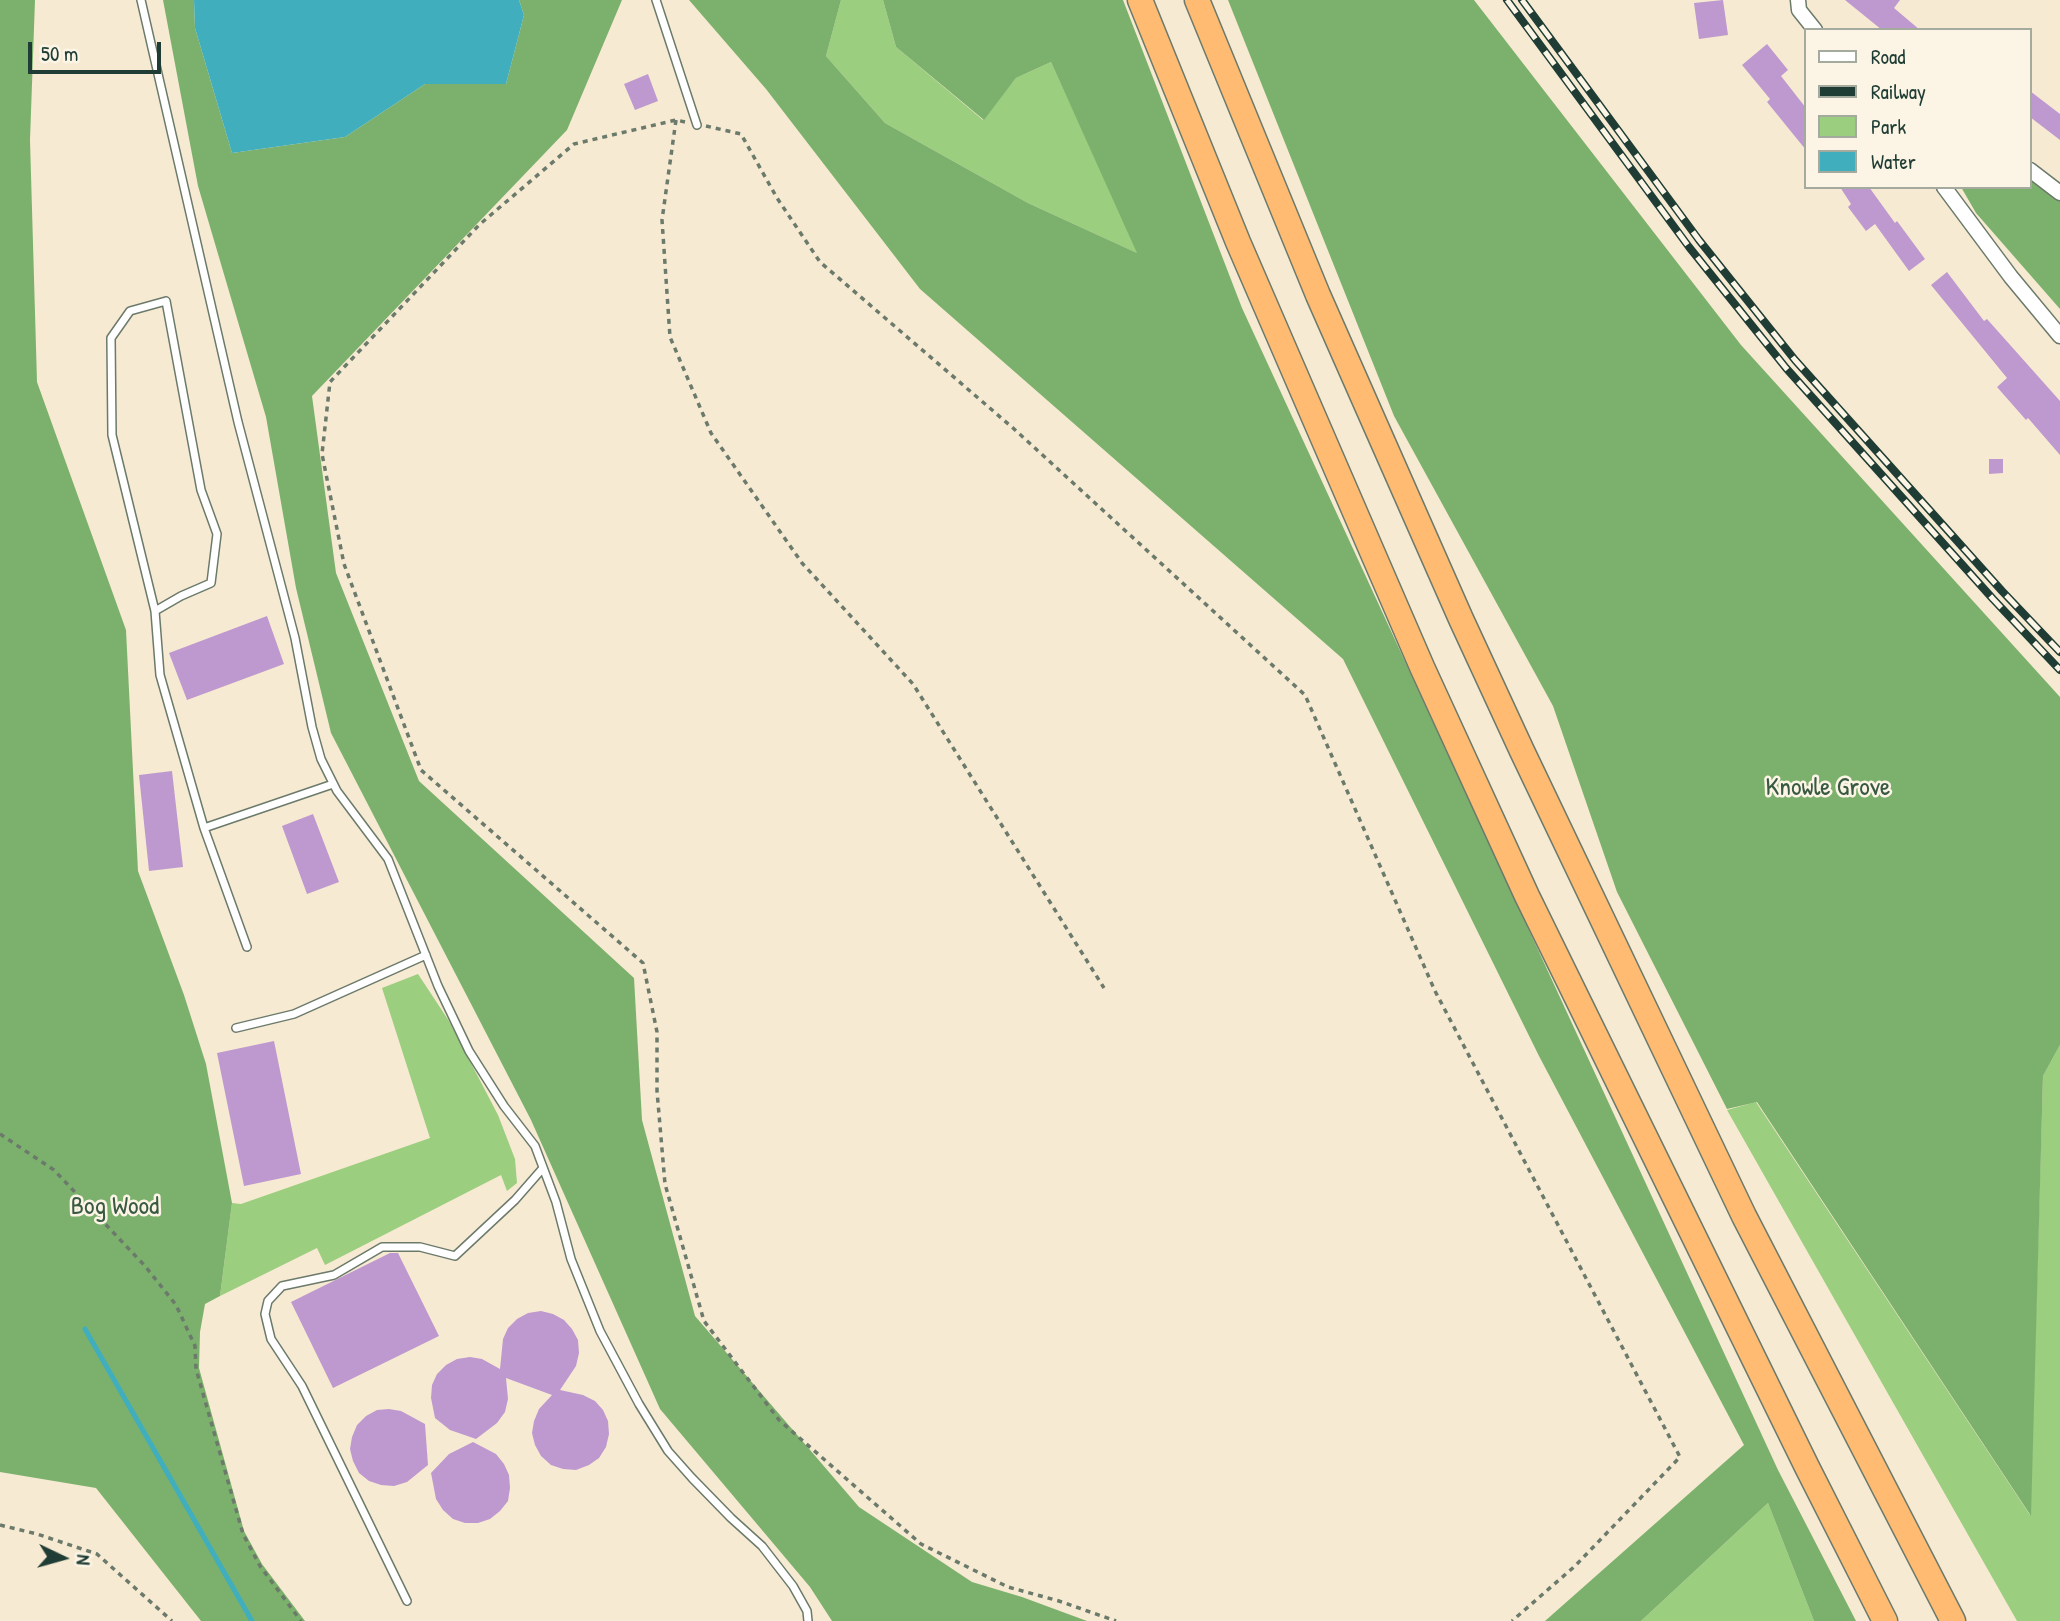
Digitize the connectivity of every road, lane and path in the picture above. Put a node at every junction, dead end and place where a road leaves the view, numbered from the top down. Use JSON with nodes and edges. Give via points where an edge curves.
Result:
{"nodes":[{"id":1,"x":141,"y":0,"type":"edge"},
{"id":2,"x":656,"y":0,"type":"edge"},
{"id":3,"x":1140,"y":0,"type":"edge"},
{"id":4,"x":1197,"y":0,"type":"edge"},
{"id":5,"x":1798,"y":0,"type":"edge"},
{"id":6,"x":1813,"y":28,"type":"edge"},
{"id":7,"x":676,"y":120,"type":"junction"},
{"id":8,"x":697,"y":125,"type":"junction"},
{"id":9,"x":2032,"y":172,"type":"edge"},
{"id":10,"x":1945,"y":189,"type":"edge"},
{"id":11,"x":2060,"y":193,"type":"edge"},
{"id":12,"x":2060,"y":336,"type":"edge"},
{"id":13,"x":155,"y":611,"type":"junction"},
{"id":14,"x":333,"y":785,"type":"junction"},
{"id":15,"x":204,"y":828,"type":"junction"},
{"id":16,"x":247,"y":947,"type":"dead end"},
{"id":17,"x":426,"y":955,"type":"junction"},
{"id":18,"x":1104,"y":988,"type":"dead end"},
{"id":19,"x":236,"y":1028,"type":"dead end"},
{"id":20,"x":0,"y":1134,"type":"edge"},
{"id":21,"x":543,"y":1168,"type":"junction"},
{"id":22,"x":0,"y":1525,"type":"edge"},
{"id":23,"x":407,"y":1601,"type":"dead end"},
{"id":24,"x":172,"y":1621,"type":"edge"},
{"id":25,"x":301,"y":1621,"type":"edge"},
{"id":26,"x":808,"y":1621,"type":"edge"},
{"id":27,"x":1116,"y":1621,"type":"edge"},
{"id":28,"x":1512,"y":1621,"type":"edge"},
{"id":29,"x":1885,"y":1621,"type":"edge"},
{"id":30,"x":1953,"y":1621,"type":"edge"}],
"edges":[{"from":1,"to":14,"type":"lane","via":[[238,422],[295,638],[312,727]]},
{"from":2,"to":8,"type":"lane"},
{"from":3,"to":29,"type":"highway","via":[[1238,242],[1427,679],[1539,920]]},
{"from":4,"to":30,"type":"highway","via":[[1318,295],[1522,751],[1744,1216]]},
{"from":5,"to":6,"type":"street","via":[[1799,10]]},
{"from":7,"to":8,"type":"path"},
{"from":7,"to":18,"type":"path","via":[[662,220],[670,337],[711,433],[802,563],[913,684]]},
{"from":7,"to":27,"type":"path","via":[[574,144],[479,225],[330,382],[322,454],[344,564],[421,771],[643,963],[657,1032],[665,1184],[704,1321],[779,1420],[921,1544],[1009,1587]]},
{"from":8,"to":28,"type":"path","via":[[741,134],[820,262],[1013,428],[1305,695],[1435,990],[1680,1457],[1575,1566]]},
{"from":9,"to":11,"type":"street"},
{"from":10,"to":12,"type":"street"},
{"from":13,"to":13,"type":"lane","via":[[112,435],[111,338],[130,311],[166,301],[201,490],[217,534],[211,583]]},
{"from":13,"to":15,"type":"lane","via":[[160,675]]},
{"from":14,"to":15,"type":"lane"},
{"from":14,"to":17,"type":"lane","via":[[388,859]]},
{"from":15,"to":16,"type":"lane"},
{"from":17,"to":19,"type":"lane","via":[[295,1014]]},
{"from":17,"to":21,"type":"lane","via":[[469,1051],[535,1146]]},
{"from":20,"to":25,"type":"path","via":[[54,1170],[176,1305],[195,1346],[196,1369],[243,1534],[260,1566]]},
{"from":21,"to":23,"type":"lane","via":[[455,1256],[420,1247],[382,1247],[334,1275],[282,1286],[268,1301],[265,1314],[271,1339],[302,1386]]},
{"from":21,"to":26,"type":"lane","via":[[571,1259],[600,1331],[639,1404],[691,1478],[762,1546],[793,1586]]},
{"from":22,"to":24,"type":"path","via":[[97,1554]]}]}
